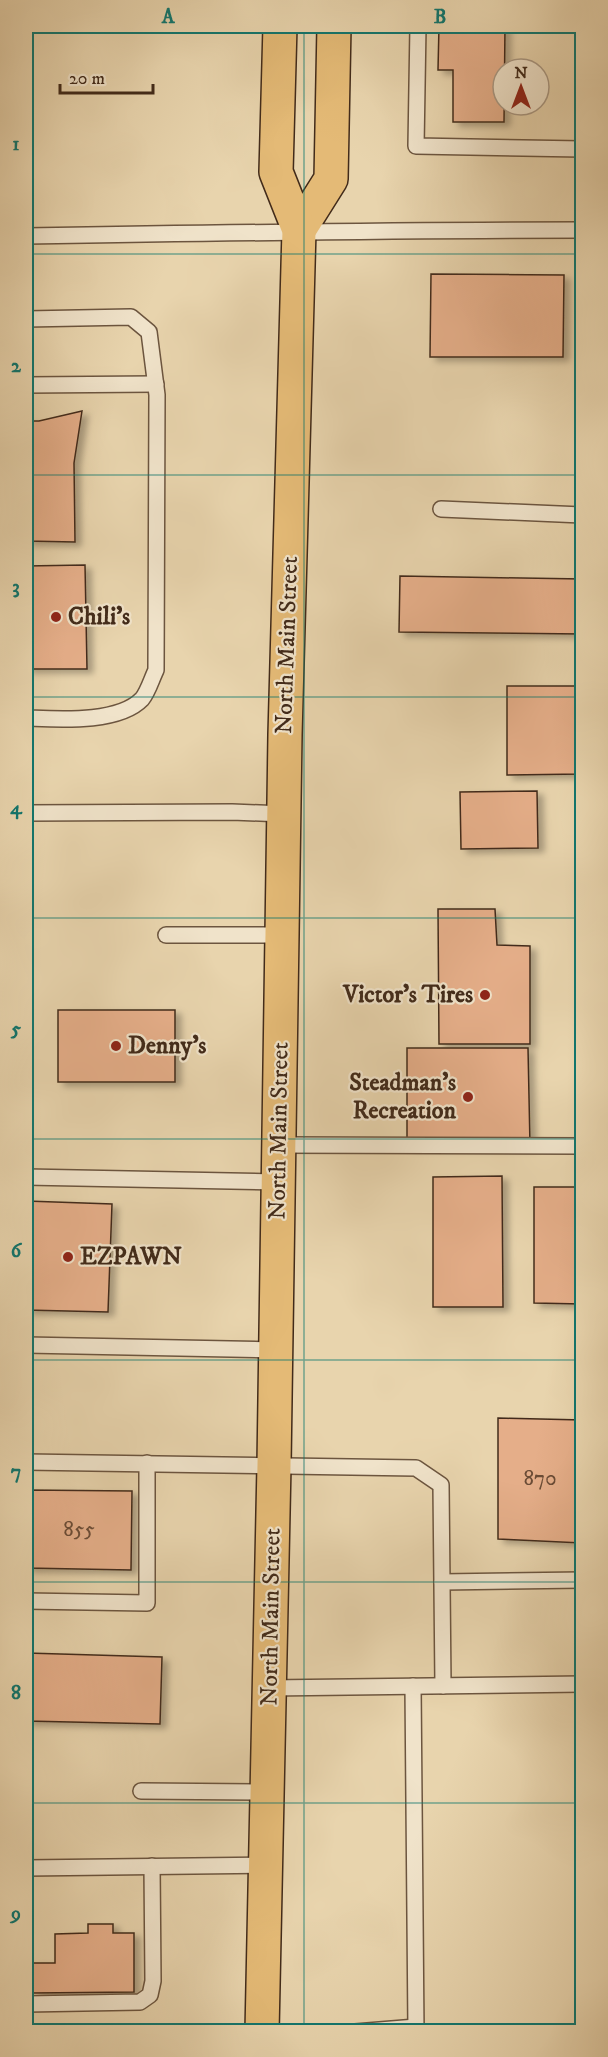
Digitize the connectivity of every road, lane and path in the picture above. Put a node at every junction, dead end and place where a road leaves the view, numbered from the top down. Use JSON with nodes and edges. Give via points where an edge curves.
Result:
{"nodes":[{"id":1,"x":280,"y":26,"type":"edge"},
{"id":2,"x":334,"y":26,"type":"edge"},
{"id":3,"x":418,"y":26,"type":"edge"},
{"id":4,"x":582,"y":148,"type":"edge"},
{"id":5,"x":299,"y":230,"type":"junction"},
{"id":6,"x":582,"y":230,"type":"edge"},
{"id":7,"x":26,"y":236,"type":"edge"},
{"id":8,"x":26,"y":319,"type":"edge"},
{"id":9,"x":156,"y":384,"type":"junction"},
{"id":10,"x":26,"y":386,"type":"edge"},
{"id":11,"x":441,"y":509,"type":"dead end"},
{"id":12,"x":582,"y":515,"type":"edge"},
{"id":13,"x":26,"y":718,"type":"edge"},
{"id":14,"x":26,"y":813,"type":"edge"},
{"id":15,"x":284,"y":814,"type":"junction"},
{"id":16,"x":166,"y":935,"type":"dead end"},
{"id":17,"x":282,"y":935,"type":"junction"},
{"id":18,"x":279,"y":1144,"type":"junction"},
{"id":19,"x":582,"y":1146,"type":"edge"},
{"id":20,"x":26,"y":1177,"type":"edge"},
{"id":21,"x":278,"y":1182,"type":"junction"},
{"id":22,"x":26,"y":1345,"type":"edge"},
{"id":23,"x":276,"y":1350,"type":"junction"},
{"id":24,"x":26,"y":1462,"type":"edge"},
{"id":25,"x":147,"y":1464,"type":"junction"},
{"id":26,"x":274,"y":1465,"type":"junction"},
{"id":27,"x":582,"y":1580,"type":"edge"},
{"id":28,"x":442,"y":1582,"type":"junction"},
{"id":29,"x":26,"y":1601,"type":"edge"},
{"id":30,"x":582,"y":1684,"type":"edge"},
{"id":31,"x":413,"y":1686,"type":"junction"},
{"id":32,"x":443,"y":1686,"type":"junction"},
{"id":33,"x":269,"y":1688,"type":"junction"},
{"id":34,"x":141,"y":1791,"type":"dead end"},
{"id":35,"x":267,"y":1792,"type":"junction"},
{"id":36,"x":267,"y":1865,"type":"junction"},
{"id":37,"x":152,"y":1866,"type":"junction"},
{"id":38,"x":26,"y":1868,"type":"edge"},
{"id":39,"x":26,"y":2004,"type":"edge"},
{"id":40,"x":416,"y":2029,"type":"edge"},
{"id":41,"x":262,"y":2031,"type":"edge"},
{"id":42,"x":355,"y":2031,"type":"edge"}],
"edges":[{"from":1,"to":5,"type":"highway","name":"North Main Street","via":[[276,172]]},
{"from":2,"to":5,"type":"highway","via":[[331,179]]},
{"from":3,"to":4,"type":"lane","via":[[416,146]]},
{"from":5,"to":6,"type":"lane"},
{"from":5,"to":7,"type":"lane"},
{"from":5,"to":15,"type":"highway","name":"North Main Street"},
{"from":8,"to":9,"type":"lane","via":[[131,317],[149,332]]},
{"from":9,"to":10,"type":"lane"},
{"from":9,"to":13,"type":"lane","via":[[156,670],[142,699],[119,713],[71,719]]},
{"from":11,"to":12,"type":"lane"},
{"from":14,"to":15,"type":"lane"},
{"from":15,"to":17,"type":"highway","name":"North Main Street"},
{"from":16,"to":17,"type":"lane"},
{"from":17,"to":18,"type":"highway","name":"North Main Street"},
{"from":18,"to":19,"type":"lane"},
{"from":18,"to":21,"type":"highway","name":"North Main Street"},
{"from":20,"to":21,"type":"lane"},
{"from":21,"to":23,"type":"highway","name":"North Main Street"},
{"from":22,"to":23,"type":"lane"},
{"from":23,"to":26,"type":"highway","name":"North Main Street"},
{"from":24,"to":25,"type":"lane"},
{"from":25,"to":26,"type":"lane"},
{"from":25,"to":29,"type":"lane","via":[[147,1603]]},
{"from":26,"to":28,"type":"lane","via":[[417,1468],[441,1485]]},
{"from":26,"to":33,"type":"highway","name":"North Main Street"},
{"from":27,"to":28,"type":"lane"},
{"from":28,"to":32,"type":"lane"},
{"from":30,"to":32,"type":"lane"},
{"from":31,"to":32,"type":"lane"},
{"from":31,"to":33,"type":"lane"},
{"from":31,"to":40,"type":"lane"},
{"from":33,"to":35,"type":"highway","name":"North Main Street"},
{"from":34,"to":35,"type":"lane"},
{"from":35,"to":36,"type":"highway","name":"North Main Street"},
{"from":36,"to":37,"type":"lane"},
{"from":36,"to":41,"type":"highway","name":"North Main Street"},
{"from":37,"to":38,"type":"lane"},
{"from":37,"to":39,"type":"lane","via":[[150,1995],[140,2002]]},
{"from":40,"to":42,"type":"lane"}]}
